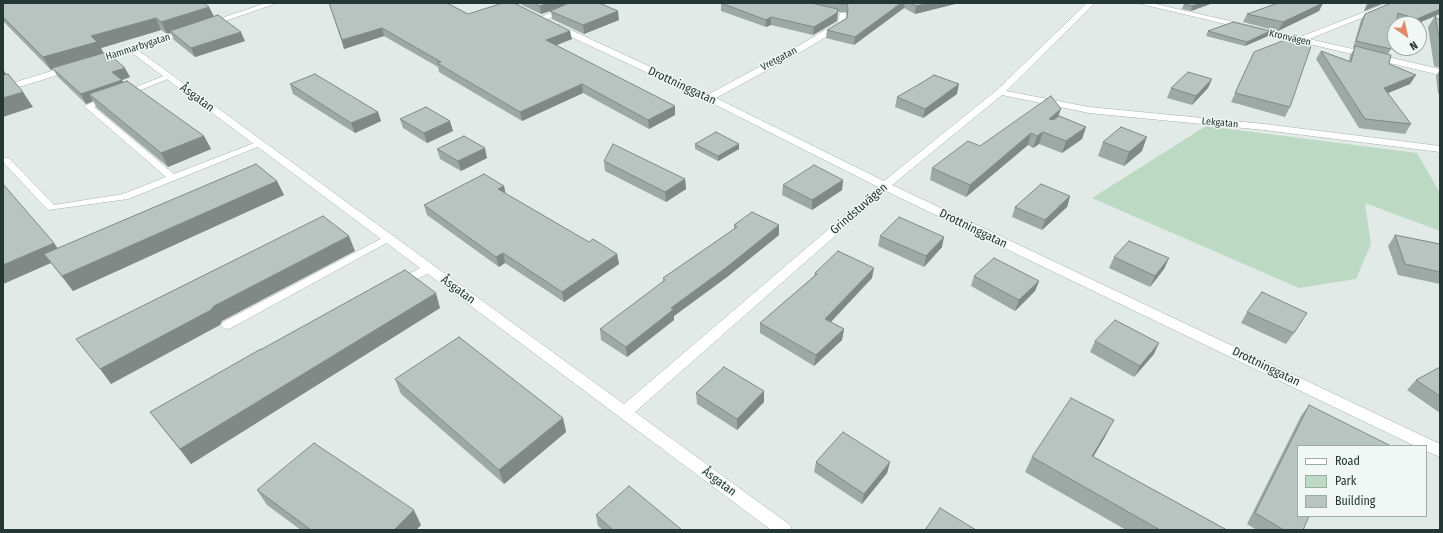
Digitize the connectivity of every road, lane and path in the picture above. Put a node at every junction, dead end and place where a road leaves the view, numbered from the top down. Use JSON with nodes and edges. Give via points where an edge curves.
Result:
{"nodes":[{"id":1,"x":250,"y":3,"type":"edge"},
{"id":2,"x":273,"y":3,"type":"edge"},
{"id":3,"x":582,"y":3,"type":"edge"},
{"id":4,"x":1091,"y":3,"type":"edge"},
{"id":5,"x":1140,"y":3,"type":"edge"},
{"id":6,"x":1394,"y":3,"type":"edge"},
{"id":7,"x":527,"y":12,"type":"edge"},
{"id":8,"x":839,"y":14,"type":"edge"},
{"id":9,"x":234,"y":16,"type":"junction"},
{"id":10,"x":540,"y":19,"type":"junction"},
{"id":11,"x":1300,"y":40,"type":"junction"},
{"id":12,"x":132,"y":50,"type":"junction"},
{"id":13,"x":1440,"y":72,"type":"edge"},
{"id":14,"x":169,"y":78,"type":"junction"},
{"id":15,"x":3,"y":89,"type":"edge"},
{"id":16,"x":1000,"y":92,"type":"junction"},
{"id":17,"x":709,"y":98,"type":"junction"},
{"id":18,"x":260,"y":144,"type":"junction"},
{"id":19,"x":1440,"y":149,"type":"edge"},
{"id":20,"x":6,"y":160,"type":"dead end"},
{"id":21,"x":172,"y":178,"type":"junction"},
{"id":22,"x":885,"y":186,"type":"junction"},
{"id":23,"x":388,"y":238,"type":"junction"},
{"id":24,"x":428,"y":268,"type":"junction"},
{"id":25,"x":388,"y":291,"type":"edge"},
{"id":26,"x":228,"y":325,"type":"dead end"},
{"id":27,"x":625,"y":412,"type":"junction"},
{"id":28,"x":1440,"y":451,"type":"edge"},
{"id":29,"x":784,"y":530,"type":"edge"}],
"edges":[{"from":1,"to":9,"type":"street"},
{"from":2,"to":9,"type":"street","name":"Hammarbygatan"},
{"from":3,"to":10,"type":"street"},
{"from":4,"to":16,"type":"street","name":"Grindstuvägen"},
{"from":5,"to":11,"type":"street","name":"Kronvägen"},
{"from":6,"to":11,"type":"street"},
{"from":7,"to":10,"type":"street","name":"Drottninggatan"},
{"from":8,"to":17,"type":"street","name":"Vretgatan","via":[[842,23]]},
{"from":9,"to":12,"type":"street","name":"Hammarbygatan"},
{"from":10,"to":17,"type":"street","name":"Drottninggatan"},
{"from":11,"to":13,"type":"street","name":"Kronvägen"},
{"from":12,"to":14,"type":"street","name":"Åsgatan"},
{"from":12,"to":15,"type":"street","name":"Hammarbygatan"},
{"from":14,"to":18,"type":"street","name":"Åsgatan"},
{"from":14,"to":21,"type":"lane","via":[[88,106]]},
{"from":16,"to":19,"type":"street","name":"Lekgatan","via":[[1089,110],[1272,128]]},
{"from":16,"to":22,"type":"street","name":"Grindstuvägen"},
{"from":17,"to":22,"type":"street","name":"Drottninggatan"},
{"from":18,"to":21,"type":"lane"},
{"from":18,"to":23,"type":"street","name":"Åsgatan"},
{"from":20,"to":21,"type":"lane","via":[[52,208],[125,197]]},
{"from":22,"to":27,"type":"street","name":"Grindstuvägen"},
{"from":22,"to":28,"type":"street","name":"Drottninggatan"},
{"from":23,"to":24,"type":"street","name":"Åsgatan"},
{"from":23,"to":26,"type":"lane"},
{"from":24,"to":25,"type":"lane"},
{"from":24,"to":27,"type":"street","name":"Åsgatan"},
{"from":27,"to":29,"type":"street","name":"Åsgatan"}]}
